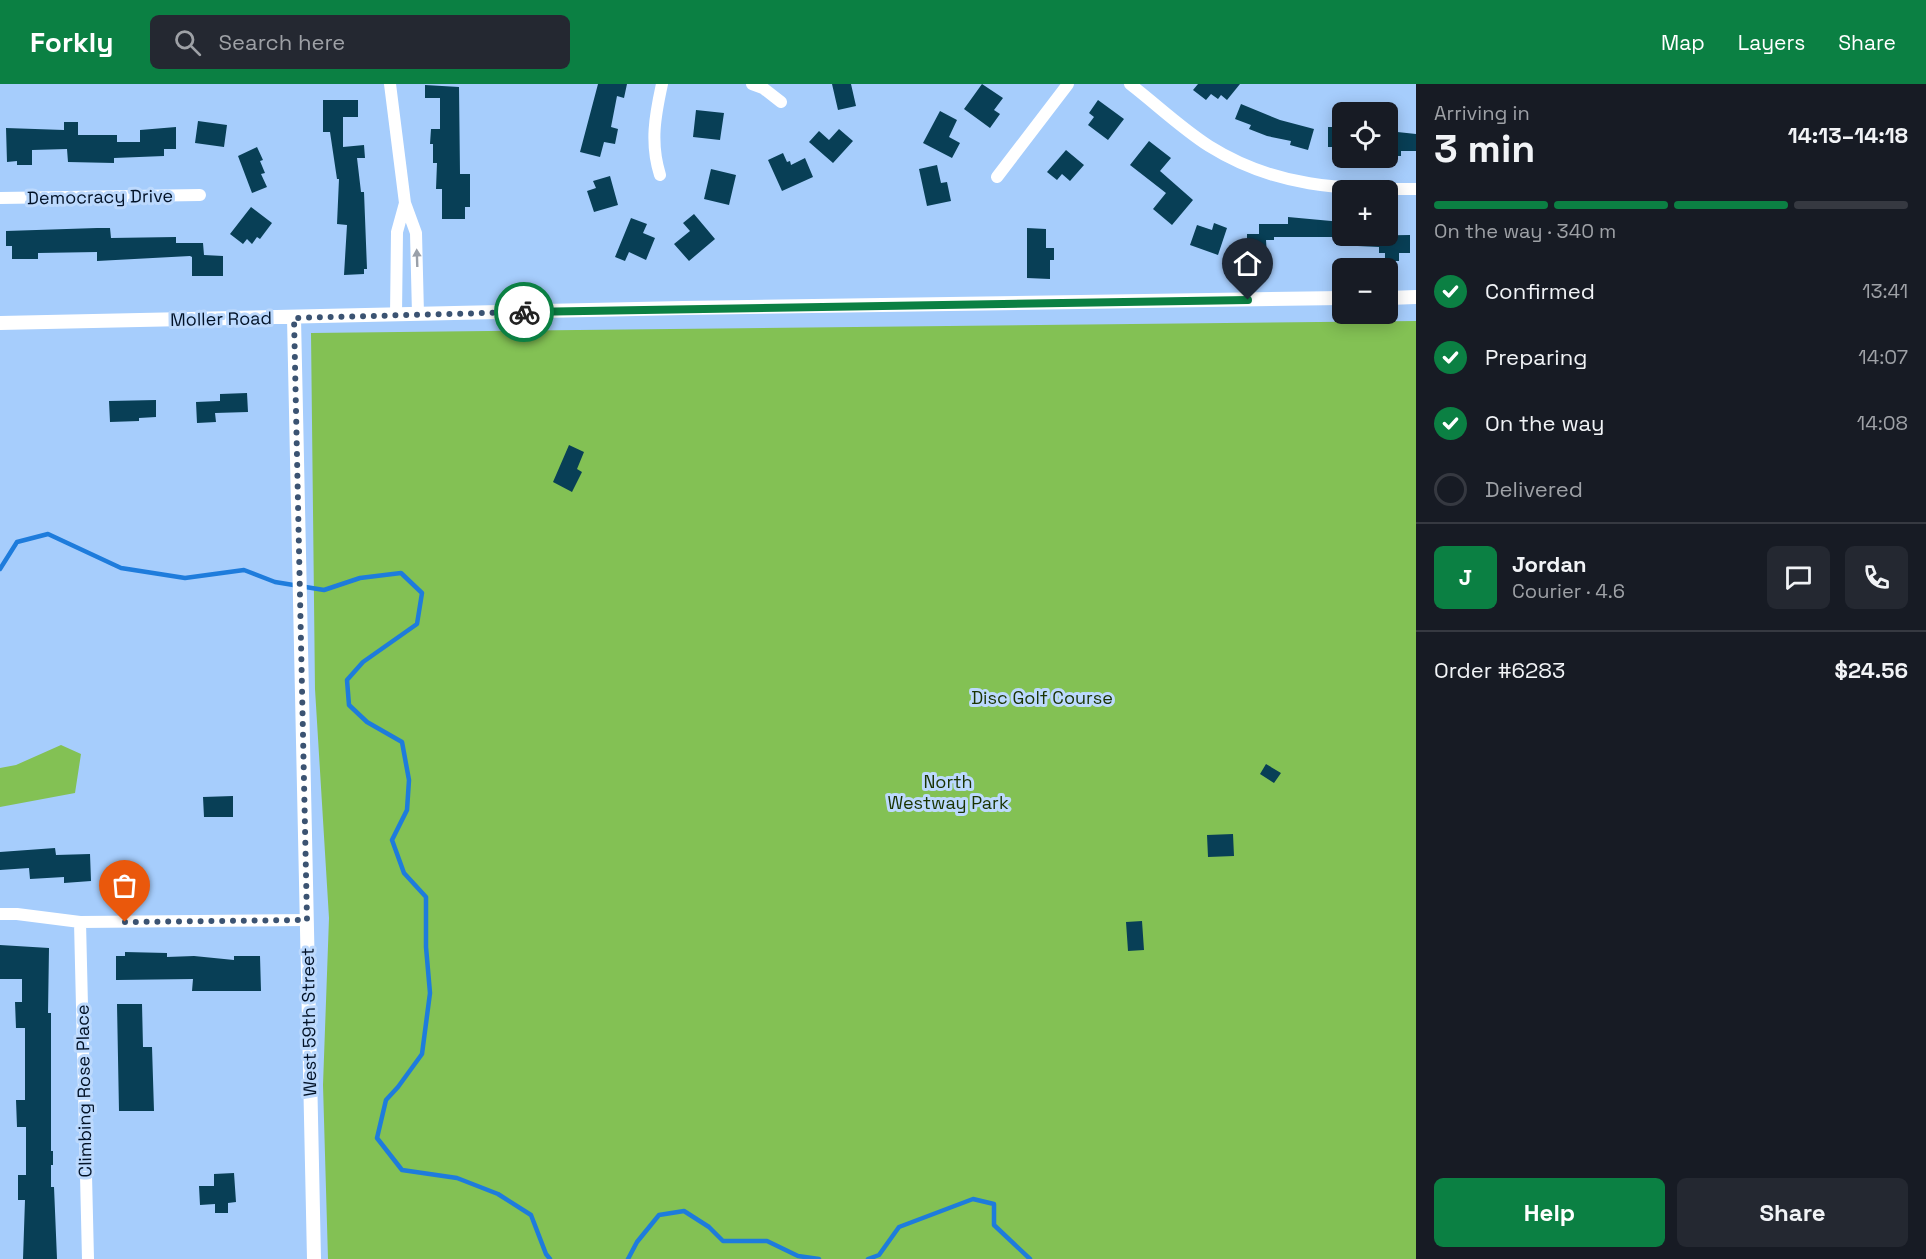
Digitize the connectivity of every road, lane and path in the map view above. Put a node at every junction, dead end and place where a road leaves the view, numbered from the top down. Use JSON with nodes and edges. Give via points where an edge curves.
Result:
{"nodes":[{"id":1,"x":390,"y":84,"type":"edge"},
{"id":2,"x":662,"y":84,"type":"edge"},
{"id":3,"x":752,"y":84,"type":"edge"},
{"id":4,"x":1068,"y":84,"type":"edge"},
{"id":5,"x":1130,"y":84,"type":"edge"},
{"id":6,"x":781,"y":102,"type":"dead end"},
{"id":7,"x":660,"y":176,"type":"dead end"},
{"id":8,"x":997,"y":177,"type":"dead end"},
{"id":9,"x":1416,"y":189,"type":"edge"},
{"id":10,"x":200,"y":195,"type":"dead end"},
{"id":11,"x":0,"y":198,"type":"edge"},
{"id":12,"x":405,"y":203,"type":"junction"},
{"id":13,"x":1398,"y":297,"type":"edge"},
{"id":14,"x":1416,"y":297,"type":"edge"},
{"id":15,"x":1332,"y":298,"type":"edge"},
{"id":16,"x":418,"y":314,"type":"junction"},
{"id":17,"x":396,"y":315,"type":"junction"},
{"id":18,"x":294,"y":318,"type":"junction"},
{"id":19,"x":0,"y":323,"type":"edge"},
{"id":20,"x":0,"y":914,"type":"edge"},
{"id":21,"x":307,"y":920,"type":"junction"},
{"id":22,"x":80,"y":922,"type":"junction"},
{"id":23,"x":88,"y":1259,"type":"edge"},
{"id":24,"x":315,"y":1259,"type":"edge"}],
"edges":[{"from":1,"to":12,"type":"street"},
{"from":2,"to":7,"type":"street","via":[[653,127]]},
{"from":3,"to":6,"type":"street"},
{"from":4,"to":8,"type":"street"},
{"from":5,"to":9,"type":"street","via":[[1210,147],[1265,173],[1327,187]]},
{"from":10,"to":11,"type":"street","name":"Democracy Drive"},
{"from":16,"to":12,"type":"street","one_way":true,"via":[[416,233]]},
{"from":12,"to":17,"type":"street","via":[[397,232]]},
{"from":13,"to":14,"type":"street"},
{"from":15,"to":16,"type":"street","name":"Moller Road"},
{"from":16,"to":17,"type":"street","name":"Moller Road"},
{"from":17,"to":18,"type":"street","name":"Moller Road"},
{"from":18,"to":19,"type":"street","name":"Moller Road"},
{"from":18,"to":21,"type":"street","name":"West 59th Street"},
{"from":20,"to":22,"type":"street"},
{"from":21,"to":22,"type":"street"},
{"from":21,"to":24,"type":"street","name":"West 59th Street"},
{"from":22,"to":23,"type":"street","name":"Climbing Rose Place"}]}
